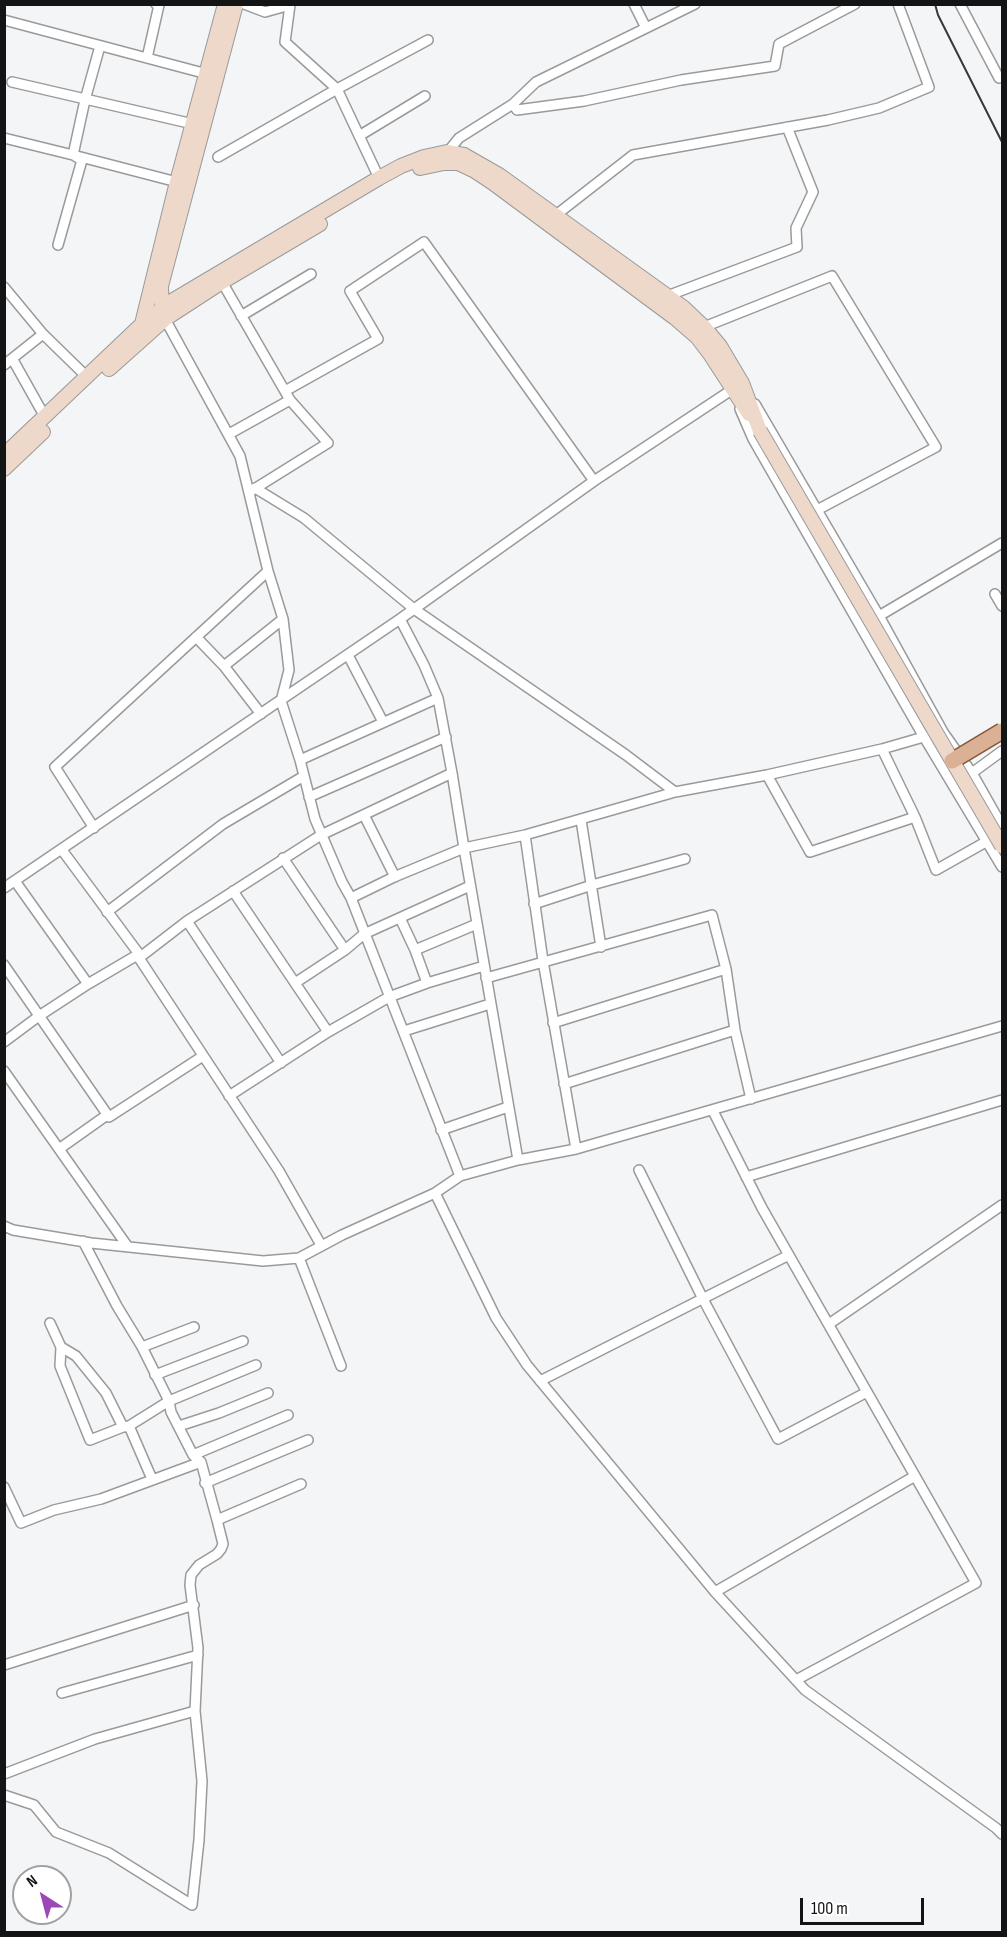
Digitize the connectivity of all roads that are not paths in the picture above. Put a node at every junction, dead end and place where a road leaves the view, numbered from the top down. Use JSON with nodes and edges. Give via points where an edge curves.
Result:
{"nodes":[{"id":1,"x":225,"y":4,"type":"edge"},
{"id":2,"x":236,"y":4,"type":"edge"},
{"id":3,"x":244,"y":4,"type":"edge"},
{"id":4,"x":633,"y":4,"type":"edge"},
{"id":5,"x":695,"y":4,"type":"edge"},
{"id":6,"x":855,"y":4,"type":"edge"},
{"id":7,"x":898,"y":4,"type":"edge"},
{"id":8,"x":960,"y":4,"type":"edge"},
{"id":9,"x":158,"y":5,"type":"edge"},
{"id":10,"x":4,"y":20,"type":"edge"},
{"id":11,"x":646,"y":28,"type":"junction"},
{"id":12,"x":428,"y":40,"type":"dead end"},
{"id":13,"x":100,"y":46,"type":"junction"},
{"id":14,"x":147,"y":58,"type":"junction"},
{"id":15,"x":207,"y":74,"type":"junction"},
{"id":16,"x":999,"y":78,"type":"dead end"},
{"id":17,"x":12,"y":82,"type":"dead end"},
{"id":18,"x":337,"y":89,"type":"junction"},
{"id":19,"x":425,"y":96,"type":"dead end"},
{"id":20,"x":85,"y":100,"type":"junction"},
{"id":21,"x":513,"y":104,"type":"junction"},
{"id":22,"x":193,"y":124,"type":"junction"},
{"id":23,"x":787,"y":127,"type":"junction"},
{"id":24,"x":359,"y":136,"type":"junction"},
{"id":25,"x":4,"y":138,"type":"edge"},
{"id":26,"x":73,"y":155,"type":"junction"},
{"id":27,"x":218,"y":157,"type":"dead end"},
{"id":28,"x":446,"y":157,"type":"junction"},
{"id":29,"x":379,"y":178,"type":"junction"},
{"id":30,"x":177,"y":182,"type":"junction"},
{"id":31,"x":556,"y":215,"type":"junction"},
{"id":32,"x":58,"y":245,"type":"dead end"},
{"id":33,"x":311,"y":274,"type":"dead end"},
{"id":34,"x":222,"y":282,"type":"junction"},
{"id":35,"x":6,"y":291,"type":"edge"},
{"id":36,"x":667,"y":296,"type":"junction"},
{"id":37,"x":163,"y":314,"type":"junction"},
{"id":38,"x":241,"y":316,"type":"junction"},
{"id":39,"x":704,"y":327,"type":"junction"},
{"id":40,"x":143,"y":330,"type":"junction"},
{"id":41,"x":43,"y":334,"type":"junction"},
{"id":42,"x":9,"y":363,"type":"edge"},
{"id":43,"x":87,"y":377,"type":"junction"},
{"id":44,"x":737,"y":386,"type":"junction"},
{"id":45,"x":287,"y":395,"type":"junction"},
{"id":46,"x":45,"y":417,"type":"junction"},
{"id":47,"x":229,"y":434,"type":"junction"},
{"id":48,"x":4,"y":455,"type":"edge"},
{"id":49,"x":4,"y":469,"type":"edge"},
{"id":50,"x":594,"y":481,"type":"junction"},
{"id":51,"x":252,"y":490,"type":"junction"},
{"id":52,"x":817,"y":510,"type":"junction"},
{"id":53,"x":1002,"y":543,"type":"edge"},
{"id":54,"x":268,"y":571,"type":"junction"},
{"id":55,"x":995,"y":594,"type":"dead end"},
{"id":56,"x":1002,"y":606,"type":"edge"},
{"id":57,"x":414,"y":609,"type":"junction"},
{"id":58,"x":879,"y":616,"type":"junction"},
{"id":59,"x":283,"y":619,"type":"junction"},
{"id":60,"x":400,"y":619,"type":"junction"},
{"id":61,"x":196,"y":637,"type":"junction"},
{"id":62,"x":348,"y":655,"type":"junction"},
{"id":63,"x":224,"y":666,"type":"junction"},
{"id":64,"x":438,"y":698,"type":"junction"},
{"id":65,"x":281,"y":701,"type":"junction"},
{"id":66,"x":261,"y":714,"type":"junction"},
{"id":67,"x":383,"y":722,"type":"junction"},
{"id":68,"x":1002,"y":731,"type":"edge"},
{"id":69,"x":943,"y":732,"type":"junction"},
{"id":70,"x":446,"y":737,"type":"junction"},
{"id":71,"x":924,"y":737,"type":"junction"},
{"id":72,"x":882,"y":749,"type":"junction"},
{"id":73,"x":1002,"y":750,"type":"edge"},
{"id":74,"x":300,"y":760,"type":"junction"},
{"id":75,"x":952,"y":761,"type":"junction"},
{"id":76,"x":452,"y":773,"type":"junction"},
{"id":77,"x":972,"y":773,"type":"junction"},
{"id":78,"x":767,"y":775,"type":"junction"},
{"id":79,"x":304,"y":776,"type":"junction"},
{"id":80,"x":675,"y":792,"type":"junction"},
{"id":81,"x":309,"y":797,"type":"junction"},
{"id":82,"x":364,"y":814,"type":"junction"},
{"id":83,"x":915,"y":817,"type":"junction"},
{"id":84,"x":581,"y":820,"type":"junction"},
{"id":85,"x":1002,"y":826,"type":"edge"},
{"id":86,"x":94,"y":828,"type":"junction"},
{"id":87,"x":1002,"y":832,"type":"edge"},
{"id":88,"x":321,"y":835,"type":"junction"},
{"id":89,"x":525,"y":835,"type":"junction"},
{"id":90,"x":987,"y":841,"type":"junction"},
{"id":91,"x":1002,"y":846,"type":"edge"},
{"id":92,"x":464,"y":848,"type":"junction"},
{"id":93,"x":62,"y":850,"type":"junction"},
{"id":94,"x":283,"y":858,"type":"junction"},
{"id":95,"x":685,"y":859,"type":"dead end"},
{"id":96,"x":1002,"y":867,"type":"edge"},
{"id":97,"x":395,"y":878,"type":"junction"},
{"id":98,"x":15,"y":881,"type":"junction"},
{"id":99,"x":592,"y":885,"type":"junction"},
{"id":100,"x":470,"y":886,"type":"junction"},
{"id":101,"x":4,"y":888,"type":"edge"},
{"id":102,"x":233,"y":891,"type":"junction"},
{"id":103,"x":351,"y":898,"type":"junction"},
{"id":104,"x":534,"y":904,"type":"junction"},
{"id":105,"x":107,"y":912,"type":"junction"},
{"id":106,"x":400,"y":918,"type":"junction"},
{"id":107,"x":187,"y":921,"type":"junction"},
{"id":108,"x":477,"y":924,"type":"junction"},
{"id":109,"x":364,"y":934,"type":"junction"},
{"id":110,"x":601,"y":947,"type":"junction"},
{"id":111,"x":345,"y":950,"type":"junction"},
{"id":112,"x":415,"y":950,"type":"junction"},
{"id":113,"x":139,"y":956,"type":"junction"},
{"id":114,"x":543,"y":961,"type":"junction"},
{"id":115,"x":4,"y":965,"type":"edge"},
{"id":116,"x":484,"y":966,"type":"junction"},
{"id":117,"x":726,"y":969,"type":"junction"},
{"id":118,"x":486,"y":978,"type":"junction"},
{"id":119,"x":295,"y":983,"type":"junction"},
{"id":120,"x":427,"y":983,"type":"junction"},
{"id":121,"x":88,"y":984,"type":"junction"},
{"id":122,"x":389,"y":997,"type":"junction"},
{"id":123,"x":490,"y":1004,"type":"junction"},
{"id":124,"x":39,"y":1016,"type":"junction"},
{"id":125,"x":553,"y":1023,"type":"junction"},
{"id":126,"x":1002,"y":1026,"type":"edge"},
{"id":127,"x":735,"y":1030,"type":"junction"},
{"id":128,"x":404,"y":1031,"type":"junction"},
{"id":129,"x":328,"y":1032,"type":"junction"},
{"id":130,"x":4,"y":1042,"type":"edge"},
{"id":131,"x":203,"y":1056,"type":"junction"},
{"id":132,"x":281,"y":1063,"type":"junction"},
{"id":133,"x":4,"y":1071,"type":"edge"},
{"id":134,"x":564,"y":1084,"type":"junction"},
{"id":135,"x":229,"y":1096,"type":"junction"},
{"id":136,"x":751,"y":1099,"type":"junction"},
{"id":137,"x":1002,"y":1100,"type":"edge"},
{"id":138,"x":508,"y":1107,"type":"junction"},
{"id":139,"x":713,"y":1111,"type":"junction"},
{"id":140,"x":107,"y":1115,"type":"junction"},
{"id":141,"x":441,"y":1131,"type":"junction"},
{"id":142,"x":59,"y":1149,"type":"junction"},
{"id":143,"x":576,"y":1149,"type":"junction"},
{"id":144,"x":518,"y":1160,"type":"junction"},
{"id":145,"x":639,"y":1170,"type":"dead end"},
{"id":146,"x":460,"y":1176,"type":"junction"},
{"id":147,"x":746,"y":1177,"type":"junction"},
{"id":148,"x":435,"y":1193,"type":"junction"},
{"id":149,"x":1002,"y":1205,"type":"edge"},
{"id":150,"x":4,"y":1226,"type":"edge"},
{"id":151,"x":83,"y":1241,"type":"junction"},
{"id":152,"x":321,"y":1245,"type":"junction"},
{"id":153,"x":128,"y":1246,"type":"junction"},
{"id":154,"x":789,"y":1255,"type":"junction"},
{"id":155,"x":298,"y":1258,"type":"junction"},
{"id":156,"x":703,"y":1299,"type":"junction"},
{"id":157,"x":50,"y":1323,"type":"dead end"},
{"id":158,"x":829,"y":1324,"type":"junction"},
{"id":159,"x":194,"y":1327,"type":"dead end"},
{"id":160,"x":243,"y":1341,"type":"dead end"},
{"id":161,"x":61,"y":1347,"type":"junction"},
{"id":162,"x":142,"y":1347,"type":"junction"},
{"id":163,"x":256,"y":1365,"type":"dead end"},
{"id":164,"x":341,"y":1366,"type":"dead end"},
{"id":165,"x":155,"y":1375,"type":"junction"},
{"id":166,"x":540,"y":1381,"type":"junction"},
{"id":167,"x":867,"y":1392,"type":"junction"},
{"id":168,"x":268,"y":1393,"type":"dead end"},
{"id":169,"x":169,"y":1401,"type":"junction"},
{"id":170,"x":288,"y":1415,"type":"dead end"},
{"id":171,"x":179,"y":1426,"type":"junction"},
{"id":172,"x":126,"y":1427,"type":"junction"},
{"id":173,"x":308,"y":1440,"type":"dead end"},
{"id":174,"x":197,"y":1459,"type":"junction"},
{"id":175,"x":915,"y":1476,"type":"junction"},
{"id":176,"x":152,"y":1479,"type":"junction"},
{"id":177,"x":205,"y":1483,"type":"junction"},
{"id":178,"x":301,"y":1484,"type":"dead end"},
{"id":179,"x":4,"y":1487,"type":"edge"},
{"id":180,"x":217,"y":1520,"type":"junction"},
{"id":181,"x":715,"y":1592,"type":"junction"},
{"id":182,"x":194,"y":1605,"type":"junction"},
{"id":183,"x":198,"y":1655,"type":"junction"},
{"id":184,"x":4,"y":1665,"type":"edge"},
{"id":185,"x":796,"y":1680,"type":"junction"},
{"id":186,"x":62,"y":1693,"type":"dead end"},
{"id":187,"x":195,"y":1711,"type":"junction"},
{"id":188,"x":4,"y":1774,"type":"edge"},
{"id":189,"x":4,"y":1795,"type":"edge"},
{"id":190,"x":1002,"y":1834,"type":"edge"}],
"edges":[{"from":1,"to":15,"type":"main road"},
{"from":2,"to":37,"type":"main road","via":[[161,286]]},
{"from":3,"to":18,"type":"street","via":[[264,12],[290,5],[285,42]]},
{"from":4,"to":11,"type":"street"},
{"from":5,"to":11,"type":"street"},
{"from":6,"to":21,"type":"street","via":[[779,44],[775,66],[584,101],[518,110]]},
{"from":7,"to":23,"type":"street","via":[[929,87],[879,108]]},
{"from":8,"to":16,"type":"street"},
{"from":9,"to":14,"type":"street"},
{"from":10,"to":13,"type":"street"},
{"from":11,"to":21,"type":"street","via":[[536,82]]},
{"from":12,"to":18,"type":"street"},
{"from":13,"to":14,"type":"street"},
{"from":13,"to":20,"type":"street"},
{"from":14,"to":15,"type":"street"},
{"from":15,"to":22,"type":"main road"},
{"from":17,"to":20,"type":"street"},
{"from":18,"to":24,"type":"street"},
{"from":18,"to":27,"type":"street"},
{"from":19,"to":24,"type":"street"},
{"from":20,"to":22,"type":"street"},
{"from":20,"to":26,"type":"street"},
{"from":21,"to":28,"type":"street","via":[[459,138]]},
{"from":22,"to":30,"type":"main road"},
{"from":23,"to":31,"type":"street","via":[[633,155]]},
{"from":23,"to":36,"type":"street","via":[[813,192],[796,228],[797,247]]},
{"from":24,"to":29,"type":"street"},
{"from":25,"to":26,"type":"street"},
{"from":26,"to":30,"type":"street"},
{"from":26,"to":32,"type":"street","via":[[82,160]]},
{"from":28,"to":29,"type":"main road","via":[[424,157]]},
{"from":28,"to":31,"type":"main road","via":[[464,155],[481,163]]},
{"from":28,"to":34,"type":"main road","via":[[405,174]]},
{"from":28,"to":44,"type":"main road","via":[[493,183],[675,318],[697,337]]},
{"from":29,"to":37,"type":"main road","via":[[218,273]]},
{"from":30,"to":40,"type":"main road"},
{"from":31,"to":36,"type":"main road"},
{"from":33,"to":38,"type":"street"},
{"from":34,"to":37,"type":"main road"},
{"from":34,"to":38,"type":"street"},
{"from":35,"to":41,"type":"street"},
{"from":36,"to":39,"type":"main road"},
{"from":37,"to":40,"type":"main road"},
{"from":37,"to":47,"type":"street"},
{"from":38,"to":45,"type":"street"},
{"from":39,"to":44,"type":"main road","via":[[720,346]]},
{"from":39,"to":52,"type":"street","via":[[832,276],[936,447]]},
{"from":40,"to":43,"type":"main road"},
{"from":40,"to":49,"type":"main road"},
{"from":41,"to":42,"type":"street"},
{"from":41,"to":43,"type":"street"},
{"from":42,"to":46,"type":"street"},
{"from":43,"to":46,"type":"main road"},
{"from":44,"to":50,"type":"street"},
{"from":44,"to":52,"type":"street"},
{"from":44,"to":71,"type":"street","via":[[753,439]]},
{"from":44,"to":75,"type":"main road","bridge":true},
{"from":45,"to":47,"type":"street"},
{"from":45,"to":50,"type":"street","via":[[378,339],[350,291],[424,242]]},
{"from":45,"to":51,"type":"street","via":[[328,443]]},
{"from":46,"to":48,"type":"main road"},
{"from":47,"to":51,"type":"street"},
{"from":50,"to":57,"type":"street"},
{"from":51,"to":54,"type":"street"},
{"from":51,"to":57,"type":"street","via":[[304,518]]},
{"from":52,"to":58,"type":"street"},
{"from":53,"to":58,"type":"street"},
{"from":54,"to":59,"type":"street"},
{"from":54,"to":61,"type":"street"},
{"from":55,"to":56,"type":"street"},
{"from":57,"to":60,"type":"street"},
{"from":57,"to":80,"type":"street"},
{"from":58,"to":69,"type":"street"},
{"from":59,"to":63,"type":"street"},
{"from":59,"to":65,"type":"street","via":[[289,670]]},
{"from":60,"to":62,"type":"street"},
{"from":60,"to":64,"type":"street"},
{"from":61,"to":63,"type":"street"},
{"from":61,"to":86,"type":"street","via":[[56,767]]},
{"from":62,"to":65,"type":"street"},
{"from":62,"to":67,"type":"street"},
{"from":63,"to":66,"type":"street"},
{"from":64,"to":67,"type":"street"},
{"from":64,"to":70,"type":"street"},
{"from":65,"to":66,"type":"street"},
{"from":65,"to":74,"type":"street"},
{"from":66,"to":86,"type":"street"},
{"from":67,"to":74,"type":"street"},
{"from":68,"to":75,"type":"main road","bridge":true},
{"from":69,"to":71,"type":"street"},
{"from":69,"to":77,"type":"street"},
{"from":70,"to":76,"type":"street"},
{"from":70,"to":81,"type":"street"},
{"from":71,"to":72,"type":"street"},
{"from":71,"to":90,"type":"street"},
{"from":72,"to":78,"type":"street"},
{"from":72,"to":83,"type":"street"},
{"from":73,"to":77,"type":"street"},
{"from":74,"to":79,"type":"street"},
{"from":75,"to":91,"type":"main road","bridge":true},
{"from":76,"to":82,"type":"street"},
{"from":76,"to":92,"type":"street"},
{"from":77,"to":85,"type":"street"},
{"from":78,"to":80,"type":"street"},
{"from":78,"to":83,"type":"street","via":[[810,852]]},
{"from":79,"to":81,"type":"street"},
{"from":79,"to":105,"type":"street","via":[[224,824]]},
{"from":80,"to":84,"type":"street"},
{"from":81,"to":88,"type":"street"},
{"from":82,"to":88,"type":"street"},
{"from":82,"to":97,"type":"street"},
{"from":83,"to":90,"type":"street","via":[[936,870]]},
{"from":84,"to":89,"type":"street"},
{"from":84,"to":99,"type":"street"},
{"from":86,"to":93,"type":"street"},
{"from":87,"to":90,"type":"street"},
{"from":88,"to":94,"type":"street"},
{"from":88,"to":103,"type":"street"},
{"from":89,"to":92,"type":"street"},
{"from":89,"to":104,"type":"street"},
{"from":90,"to":96,"type":"street"},
{"from":92,"to":97,"type":"street"},
{"from":92,"to":100,"type":"street"},
{"from":93,"to":98,"type":"street"},
{"from":93,"to":105,"type":"street"},
{"from":94,"to":102,"type":"street"},
{"from":94,"to":111,"type":"street"},
{"from":95,"to":99,"type":"street"},
{"from":97,"to":103,"type":"street"},
{"from":98,"to":101,"type":"street"},
{"from":98,"to":121,"type":"street"},
{"from":99,"to":104,"type":"street"},
{"from":99,"to":110,"type":"street"},
{"from":100,"to":106,"type":"street"},
{"from":100,"to":108,"type":"street"},
{"from":102,"to":107,"type":"street"},
{"from":102,"to":119,"type":"street"},
{"from":103,"to":109,"type":"street"},
{"from":104,"to":114,"type":"street"},
{"from":105,"to":113,"type":"street"},
{"from":106,"to":109,"type":"street"},
{"from":106,"to":112,"type":"street"},
{"from":107,"to":113,"type":"street"},
{"from":107,"to":132,"type":"street"},
{"from":108,"to":112,"type":"street"},
{"from":108,"to":116,"type":"street"},
{"from":109,"to":111,"type":"street"},
{"from":109,"to":122,"type":"street"},
{"from":110,"to":114,"type":"street"},
{"from":110,"to":117,"type":"street","via":[[712,915]]},
{"from":111,"to":119,"type":"street"},
{"from":112,"to":120,"type":"street"},
{"from":113,"to":121,"type":"street"},
{"from":113,"to":131,"type":"street"},
{"from":114,"to":118,"type":"street"},
{"from":114,"to":125,"type":"street"},
{"from":115,"to":124,"type":"street"},
{"from":116,"to":118,"type":"street"},
{"from":116,"to":120,"type":"street"},
{"from":117,"to":125,"type":"street"},
{"from":117,"to":127,"type":"street"},
{"from":118,"to":123,"type":"street"},
{"from":119,"to":129,"type":"street"},
{"from":120,"to":122,"type":"street"},
{"from":121,"to":124,"type":"street"},
{"from":122,"to":128,"type":"street"},
{"from":122,"to":129,"type":"street"},
{"from":123,"to":128,"type":"street"},
{"from":123,"to":138,"type":"street"},
{"from":124,"to":130,"type":"street"},
{"from":124,"to":140,"type":"street"},
{"from":125,"to":134,"type":"street"},
{"from":126,"to":136,"type":"street"},
{"from":127,"to":134,"type":"street"},
{"from":127,"to":136,"type":"street"},
{"from":128,"to":141,"type":"street"},
{"from":129,"to":132,"type":"street"},
{"from":131,"to":135,"type":"street"},
{"from":131,"to":140,"type":"street"},
{"from":132,"to":135,"type":"street"},
{"from":133,"to":142,"type":"street"},
{"from":134,"to":143,"type":"street"},
{"from":135,"to":152,"type":"street","via":[[279,1171]]},
{"from":136,"to":139,"type":"street"},
{"from":137,"to":147,"type":"street"},
{"from":138,"to":141,"type":"street"},
{"from":138,"to":144,"type":"street"},
{"from":139,"to":143,"type":"street"},
{"from":139,"to":147,"type":"street"},
{"from":140,"to":142,"type":"street"},
{"from":141,"to":146,"type":"street"},
{"from":142,"to":153,"type":"street"},
{"from":143,"to":144,"type":"street"},
{"from":144,"to":146,"type":"street"},
{"from":145,"to":156,"type":"street"},
{"from":146,"to":148,"type":"street"},
{"from":147,"to":154,"type":"street"},
{"from":148,"to":152,"type":"street"},
{"from":148,"to":166,"type":"street","via":[[496,1318]]},
{"from":149,"to":158,"type":"street"},
{"from":150,"to":151,"type":"street"},
{"from":151,"to":153,"type":"street"},
{"from":151,"to":162,"type":"street"},
{"from":152,"to":155,"type":"street"},
{"from":153,"to":155,"type":"street","via":[[263,1261]]},
{"from":154,"to":156,"type":"street"},
{"from":154,"to":158,"type":"street"},
{"from":155,"to":164,"type":"street"},
{"from":156,"to":166,"type":"street"},
{"from":156,"to":167,"type":"street","via":[[778,1439]]},
{"from":157,"to":161,"type":"street"},
{"from":158,"to":167,"type":"street"},
{"from":159,"to":162,"type":"street"},
{"from":160,"to":165,"type":"street"},
{"from":161,"to":172,"type":"street","via":[[76,1356],[106,1393]]},
{"from":161,"to":172,"type":"street","via":[[60,1366],[90,1440]]},
{"from":162,"to":165,"type":"street"},
{"from":163,"to":169,"type":"street"},
{"from":165,"to":169,"type":"street"},
{"from":166,"to":181,"type":"street"},
{"from":167,"to":175,"type":"street"},
{"from":168,"to":171,"type":"street"},
{"from":169,"to":171,"type":"street"},
{"from":169,"to":172,"type":"street"},
{"from":170,"to":174,"type":"street"},
{"from":171,"to":174,"type":"street"},
{"from":172,"to":176,"type":"street"},
{"from":173,"to":177,"type":"street"},
{"from":174,"to":176,"type":"street"},
{"from":174,"to":177,"type":"street"},
{"from":175,"to":181,"type":"street"},
{"from":175,"to":185,"type":"street","via":[[976,1583]]},
{"from":176,"to":179,"type":"street","via":[[21,1523]]},
{"from":177,"to":180,"type":"street"},
{"from":178,"to":180,"type":"street"},
{"from":180,"to":182,"type":"street","via":[[223,1544],[217,1554],[191,1575]]},
{"from":181,"to":185,"type":"street"},
{"from":182,"to":183,"type":"street"},
{"from":182,"to":184,"type":"street"},
{"from":183,"to":186,"type":"street"},
{"from":183,"to":187,"type":"street"},
{"from":185,"to":190,"type":"street"},
{"from":187,"to":188,"type":"street","via":[[95,1739]]},
{"from":187,"to":189,"type":"street","via":[[202,1781],[192,1905],[109,1853],[56,1832],[34,1805]]}]}
